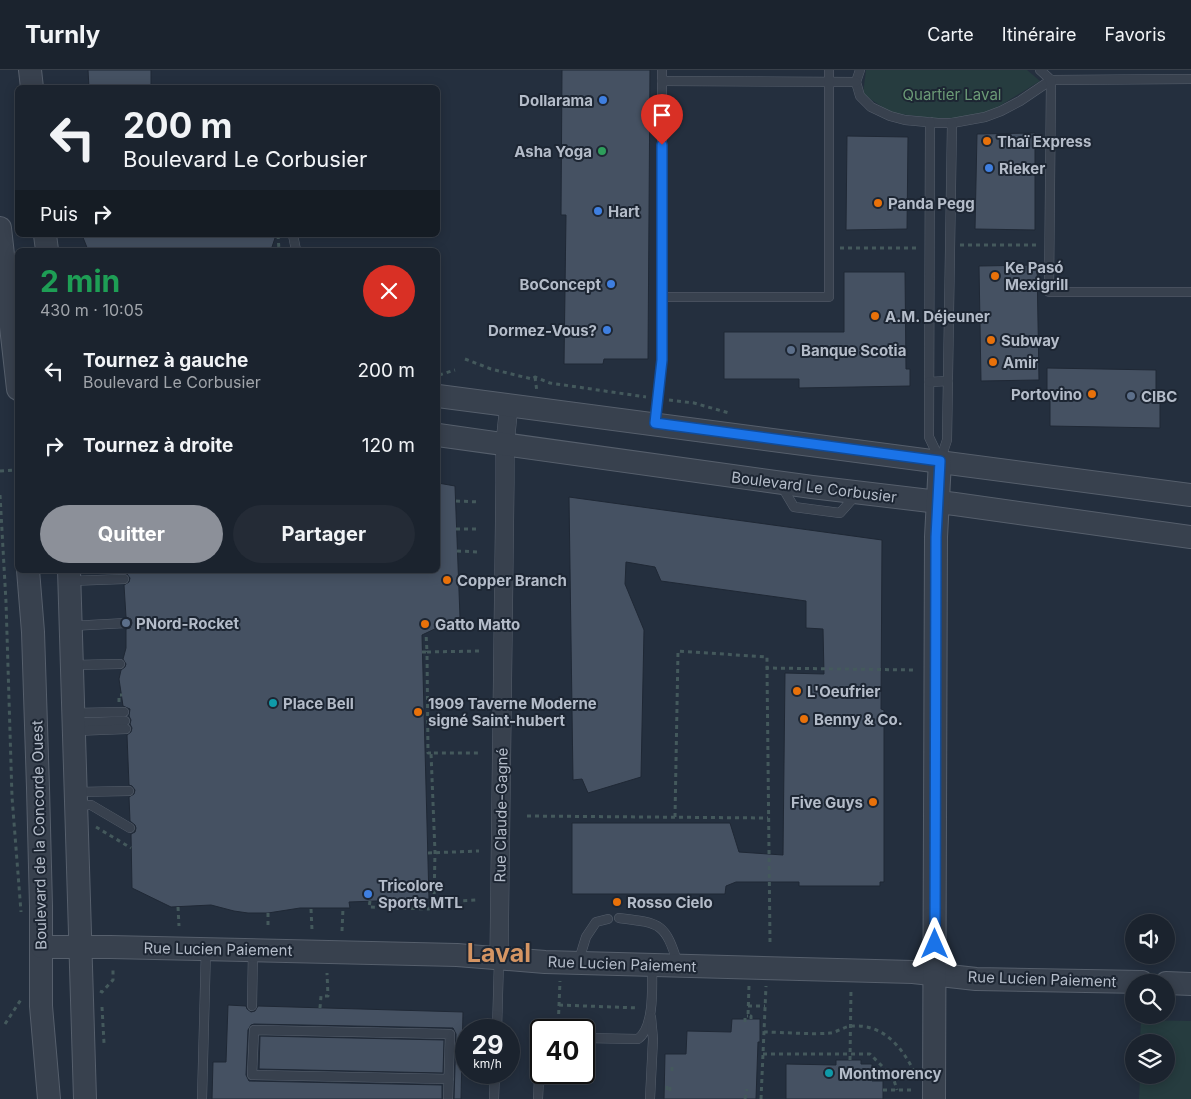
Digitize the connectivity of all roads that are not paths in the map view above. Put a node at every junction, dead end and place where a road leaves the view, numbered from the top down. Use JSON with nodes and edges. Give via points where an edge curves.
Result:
{"nodes":[{"id":1,"x":30,"y":70,"type":"edge"},
{"id":2,"x":662,"y":70,"type":"edge"},
{"id":3,"x":829,"y":70,"type":"edge"},
{"id":4,"x":860,"y":70,"type":"edge"},
{"id":5,"x":1040,"y":70,"type":"edge"},
{"id":6,"x":1154,"y":75,"type":"edge"},
{"id":7,"x":1191,"y":79,"type":"edge"},
{"id":8,"x":1051,"y":80,"type":"junction"},
{"id":9,"x":662,"y":81,"type":"junction"},
{"id":10,"x":829,"y":82,"type":"junction"},
{"id":11,"x":856,"y":82,"type":"junction"},
{"id":12,"x":32,"y":85,"type":"edge"},
{"id":13,"x":930,"y":122,"type":"junction"},
{"id":14,"x":952,"y":123,"type":"junction"},
{"id":15,"x":0,"y":228,"type":"edge"},
{"id":16,"x":1191,"y":292,"type":"edge"},
{"id":17,"x":662,"y":297,"type":"junction"},
{"id":18,"x":15,"y":362,"type":"edge"},
{"id":19,"x":948,"y":381,"type":"junction"},
{"id":20,"x":930,"y":382,"type":"junction"},
{"id":21,"x":440,"y":396,"type":"edge"},
{"id":22,"x":509,"y":404,"type":"junction"},
{"id":23,"x":655,"y":423,"type":"junction"},
{"id":24,"x":440,"y":435,"type":"edge"},
{"id":25,"x":505,"y":444,"type":"junction"},
{"id":26,"x":940,"y":461,"type":"junction"},
{"id":27,"x":1191,"y":495,"type":"edge"},
{"id":28,"x":937,"y":503,"type":"junction"},
{"id":29,"x":1191,"y":537,"type":"edge"},
{"id":30,"x":28,"y":573,"type":"edge"},
{"id":31,"x":70,"y":575,"type":"edge"},
{"id":32,"x":124,"y":579,"type":"dead end"},
{"id":33,"x":126,"y":623,"type":"dead end"},
{"id":34,"x":71,"y":626,"type":"junction"},
{"id":35,"x":120,"y":664,"type":"dead end"},
{"id":36,"x":72,"y":665,"type":"junction"},
{"id":37,"x":124,"y":712,"type":"dead end"},
{"id":38,"x":74,"y":722,"type":"junction"},
{"id":39,"x":126,"y":725,"type":"dead end"},
{"id":40,"x":129,"y":791,"type":"dead end"},
{"id":41,"x":76,"y":798,"type":"junction"},
{"id":42,"x":130,"y":828,"type":"dead end"},
{"id":43,"x":619,"y":918,"type":"dead end"},
{"id":44,"x":608,"y":919,"type":"dead end"},
{"id":45,"x":42,"y":947,"type":"junction"},
{"id":46,"x":81,"y":947,"type":"junction"},
{"id":47,"x":206,"y":949,"type":"junction"},
{"id":48,"x":254,"y":950,"type":"junction"},
{"id":49,"x":499,"y":957,"type":"junction"},
{"id":50,"x":578,"y":963,"type":"junction"},
{"id":51,"x":652,"y":964,"type":"junction"},
{"id":52,"x":678,"y":965,"type":"junction"},
{"id":53,"x":934,"y":974,"type":"junction"},
{"id":54,"x":1125,"y":982,"type":"edge"},
{"id":55,"x":1175,"y":983,"type":"edge"},
{"id":56,"x":1191,"y":984,"type":"edge"},
{"id":57,"x":252,"y":1006,"type":"dead end"},
{"id":58,"x":650,"y":1013,"type":"junction"},
{"id":59,"x":497,"y":1019,"type":"edge"},
{"id":60,"x":595,"y":1038,"type":"edge"},
{"id":61,"x":449,"y":1079,"type":"junction"},
{"id":62,"x":495,"y":1084,"type":"edge"},
{"id":63,"x":539,"y":1084,"type":"edge"},
{"id":64,"x":925,"y":1095,"type":"edge"},
{"id":65,"x":49,"y":1099,"type":"edge"},
{"id":66,"x":85,"y":1099,"type":"edge"},
{"id":67,"x":202,"y":1099,"type":"edge"},
{"id":68,"x":448,"y":1099,"type":"edge"},
{"id":69,"x":494,"y":1099,"type":"edge"},
{"id":70,"x":538,"y":1099,"type":"edge"},
{"id":71,"x":650,"y":1099,"type":"edge"}],
"edges":[{"from":1,"to":12,"type":"street"},
{"from":2,"to":9,"type":"lane"},
{"from":3,"to":10,"type":"lane"},
{"from":4,"to":11,"type":"lane"},
{"from":5,"to":8,"type":"lane"},
{"from":6,"to":7,"type":"lane"},
{"from":6,"to":8,"type":"lane"},
{"from":8,"to":14,"type":"lane","via":[[1001,111]]},
{"from":8,"to":16,"type":"lane","via":[[1049,292]]},
{"from":9,"to":10,"type":"lane"},
{"from":9,"to":17,"type":"lane"},
{"from":10,"to":11,"type":"lane"},
{"from":10,"to":17,"type":"lane","via":[[829,297]]},
{"from":11,"to":13,"type":"lane","via":[[860,96],[871,107],[905,120]]},
{"from":13,"to":14,"type":"lane"},
{"from":13,"to":20,"type":"lane"},
{"from":14,"to":19,"type":"lane"},
{"from":15,"to":18,"type":"street"},
{"from":17,"to":23,"type":"lane","via":[[661,374]]},
{"from":19,"to":20,"type":"lane"},
{"from":19,"to":26,"type":"lane","via":[[947,440]]},
{"from":20,"to":26,"type":"lane","via":[[930,437]]},
{"from":21,"to":22,"type":"street"},
{"from":22,"to":23,"type":"street"},
{"from":22,"to":25,"type":"street","name":"Rue Claude-Gagné"},
{"from":23,"to":26,"type":"street"},
{"from":24,"to":25,"type":"street","name":"Boulevard Le Corbusier"},
{"from":25,"to":28,"type":"street","name":"Boulevard Le Corbusier"},
{"from":25,"to":49,"type":"street","name":"Rue Claude-Gagné"},
{"from":26,"to":27,"type":"street"},
{"from":26,"to":28,"type":"street"},
{"from":28,"to":29,"type":"street","name":"Boulevard Le Corbusier"},
{"from":28,"to":53,"type":"street"},
{"from":30,"to":45,"type":"street","name":"Boulevard de la Concorde Ouest"},
{"from":31,"to":32,"type":"lane"},
{"from":31,"to":34,"type":"street"},
{"from":33,"to":34,"type":"lane"},
{"from":34,"to":36,"type":"street"},
{"from":35,"to":36,"type":"lane"},
{"from":36,"to":38,"type":"street"},
{"from":37,"to":38,"type":"lane"},
{"from":38,"to":39,"type":"lane"},
{"from":38,"to":41,"type":"street"},
{"from":40,"to":41,"type":"lane"},
{"from":41,"to":42,"type":"lane"},
{"from":41,"to":46,"type":"street"},
{"from":43,"to":52,"type":"lane","via":[[650,922],[663,929]]},
{"from":44,"to":50,"type":"lane","via":[[596,922],[586,937]]},
{"from":45,"to":46,"type":"street","name":"Rue Lucien Paiement"},
{"from":45,"to":65,"type":"street","name":"Boulevard de la Concorde Ouest","via":[[42,1020]]},
{"from":46,"to":47,"type":"street","name":"Rue Lucien Paiement"},
{"from":46,"to":66,"type":"street"},
{"from":47,"to":48,"type":"street","name":"Rue Lucien Paiement"},
{"from":47,"to":67,"type":"lane"},
{"from":48,"to":49,"type":"street","name":"Rue Lucien Paiement"},
{"from":48,"to":57,"type":"lane"},
{"from":49,"to":50,"type":"street","name":"Rue Lucien Paiement"},
{"from":49,"to":59,"type":"lane"},
{"from":50,"to":51,"type":"street","name":"Rue Lucien Paiement"},
{"from":51,"to":52,"type":"street","name":"Rue Lucien Paiement"},
{"from":51,"to":58,"type":"lane"},
{"from":52,"to":53,"type":"street","name":"Rue Lucien Paiement"},
{"from":53,"to":54,"type":"street","name":"Rue Lucien Paiement"},
{"from":53,"to":64,"type":"street"},
{"from":55,"to":56,"type":"street"},
{"from":58,"to":60,"type":"lane","via":[[645,1032],[638,1039]]},
{"from":58,"to":71,"type":"lane","via":[[653,1032]]},
{"from":61,"to":61,"type":"lane","via":[[450,1034],[254,1030],[252,1075]]},
{"from":61,"to":68,"type":"lane"},
{"from":62,"to":69,"type":"lane"},
{"from":63,"to":70,"type":"lane"}]}
